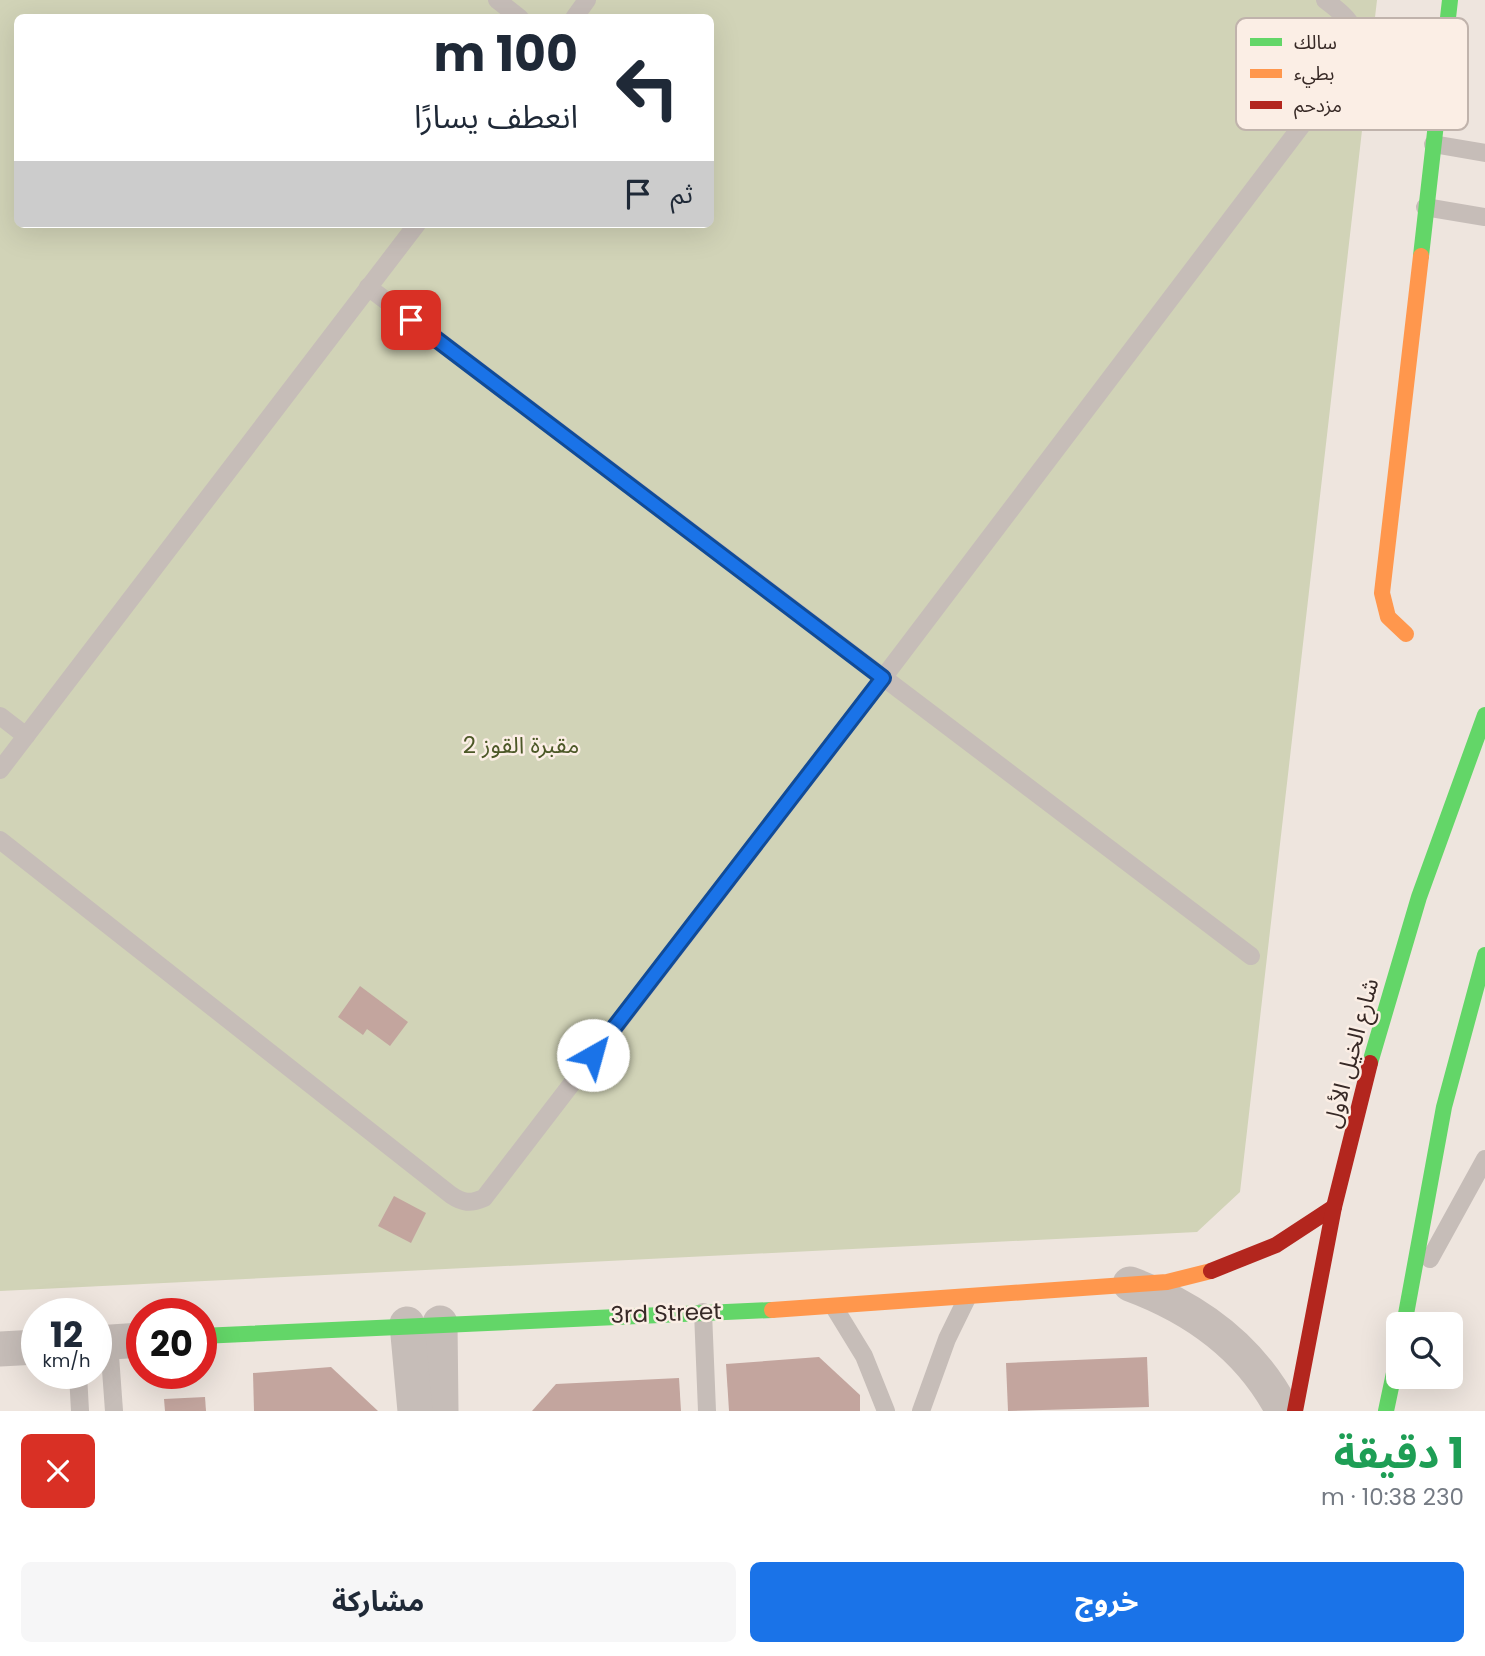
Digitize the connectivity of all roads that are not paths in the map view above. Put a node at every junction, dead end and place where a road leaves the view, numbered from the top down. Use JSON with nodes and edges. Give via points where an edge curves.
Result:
{"nodes":[{"id":1,"x":497,"y":0,"type":"edge"},
{"id":2,"x":1325,"y":0,"type":"edge"},
{"id":3,"x":1450,"y":0,"type":"edge"},
{"id":4,"x":515,"y":14,"type":"edge"},
{"id":5,"x":1347,"y":18,"type":"edge"},
{"id":6,"x":1448,"y":18,"type":"edge"},
{"id":7,"x":1298,"y":130,"type":"edge"},
{"id":8,"x":1435,"y":130,"type":"edge"},
{"id":9,"x":1433,"y":145,"type":"junction"},
{"id":10,"x":1485,"y":153,"type":"edge"},
{"id":11,"x":1425,"y":208,"type":"junction"},
{"id":12,"x":1485,"y":217,"type":"edge"},
{"id":13,"x":413,"y":228,"type":"edge"},
{"id":14,"x":368,"y":287,"type":"junction"},
{"id":15,"x":1406,"y":634,"type":"dead end"},
{"id":16,"x":883,"y":678,"type":"junction"},
{"id":17,"x":1485,"y":715,"type":"edge"},
{"id":18,"x":0,"y":716,"type":"edge"},
{"id":19,"x":26,"y":736,"type":"junction"},
{"id":20,"x":0,"y":770,"type":"edge"},
{"id":21,"x":0,"y":840,"type":"edge"},
{"id":22,"x":1485,"y":955,"type":"edge"},
{"id":23,"x":1251,"y":956,"type":"dead end"},
{"id":24,"x":1485,"y":1159,"type":"edge"},
{"id":25,"x":1334,"y":1207,"type":"junction"},
{"id":26,"x":1130,"y":1284,"type":"junction"},
{"id":27,"x":967,"y":1296,"type":"junction"},
{"id":28,"x":1408,"y":1303,"type":"junction"},
{"id":29,"x":834,"y":1307,"type":"junction"},
{"id":30,"x":703,"y":1312,"type":"junction"},
{"id":31,"x":1406,"y":1312,"type":"edge"},
{"id":32,"x":424,"y":1324,"type":"junction"},
{"id":33,"x":217,"y":1335,"type":"edge"},
{"id":34,"x":116,"y":1342,"type":"edge"},
{"id":35,"x":21,"y":1348,"type":"edge"},
{"id":36,"x":0,"y":1349,"type":"edge"},
{"id":37,"x":79,"y":1389,"type":"edge"},
{"id":38,"x":1391,"y":1389,"type":"edge"},
{"id":39,"x":80,"y":1411,"type":"edge"},
{"id":40,"x":114,"y":1411,"type":"edge"},
{"id":41,"x":415,"y":1411,"type":"edge"},
{"id":42,"x":440,"y":1411,"type":"edge"},
{"id":43,"x":707,"y":1411,"type":"edge"},
{"id":44,"x":886,"y":1411,"type":"edge"},
{"id":45,"x":921,"y":1411,"type":"edge"},
{"id":46,"x":1283,"y":1411,"type":"edge"},
{"id":47,"x":1295,"y":1411,"type":"edge"},
{"id":48,"x":1386,"y":1411,"type":"edge"}],
"edges":[{"from":1,"to":4,"type":"lane"},
{"from":2,"to":5,"type":"lane"},
{"from":3,"to":6,"type":"street"},
{"from":7,"to":16,"type":"lane"},
{"from":8,"to":9,"type":"street"},
{"from":9,"to":10,"type":"lane"},
{"from":9,"to":11,"type":"street"},
{"from":11,"to":12,"type":"lane"},
{"from":11,"to":15,"type":"street","via":[[1382,593],[1388,617]]},
{"from":13,"to":14,"type":"lane"},
{"from":14,"to":16,"type":"lane"},
{"from":14,"to":19,"type":"lane"},
{"from":16,"to":21,"type":"lane","via":[[484,1198],[473,1202],[461,1202],[451,1195]]},
{"from":16,"to":23,"type":"lane"},
{"from":17,"to":25,"type":"street","name":"شارع الخيل الأول","via":[[1418,897]]},
{"from":18,"to":19,"type":"lane"},
{"from":19,"to":20,"type":"lane"},
{"from":22,"to":28,"type":"street","via":[[1444,1107]]},
{"from":24,"to":28,"type":"lane"},
{"from":25,"to":26,"type":"street","name":"3rd Street","via":[[1273,1249],[1239,1264],[1191,1278]]},
{"from":25,"to":47,"type":"street","name":"شارع الخيل الأول"},
{"from":26,"to":27,"type":"street","name":"3rd Street"},
{"from":26,"to":46,"type":"street","via":[[1198,1315],[1227,1338],[1253,1365]]},
{"from":27,"to":29,"type":"street","name":"3rd Street"},
{"from":27,"to":45,"type":"lane"},
{"from":28,"to":31,"type":"street"},
{"from":29,"to":30,"type":"street","name":"3rd Street"},
{"from":29,"to":44,"type":"lane","via":[[864,1356]]},
{"from":30,"to":32,"type":"street","name":"3rd Street"},
{"from":30,"to":43,"type":"lane"},
{"from":32,"to":33,"type":"street","name":"3rd Street"},
{"from":32,"to":41,"type":"street"},
{"from":32,"to":42,"type":"street"},
{"from":34,"to":40,"type":"lane"},
{"from":35,"to":36,"type":"street"},
{"from":37,"to":39,"type":"lane"},
{"from":38,"to":48,"type":"street"}]}
